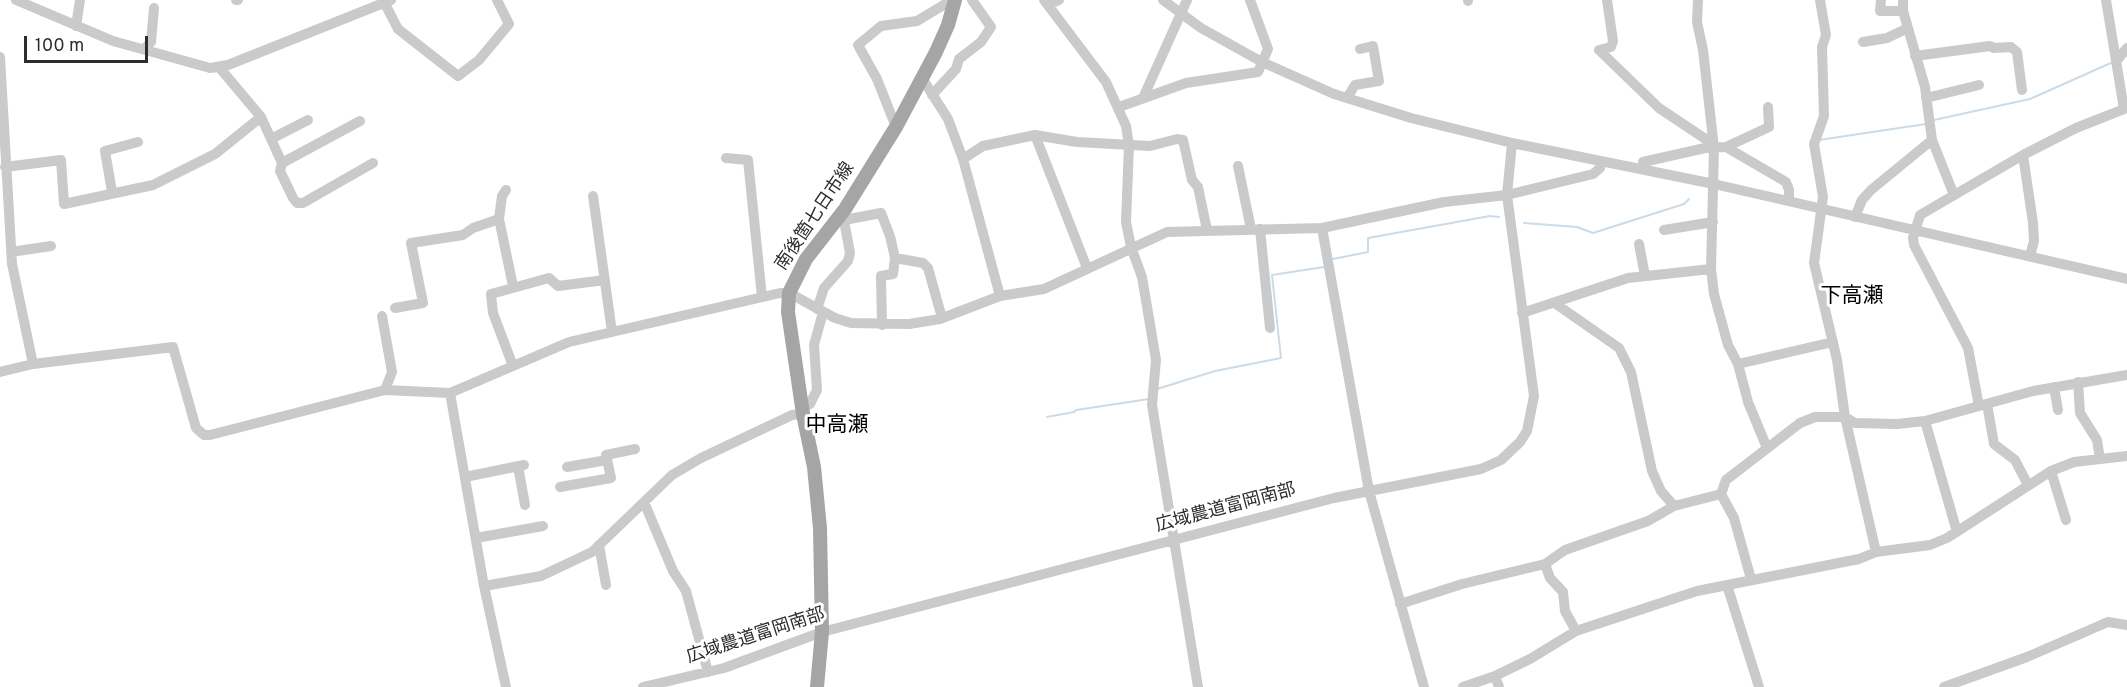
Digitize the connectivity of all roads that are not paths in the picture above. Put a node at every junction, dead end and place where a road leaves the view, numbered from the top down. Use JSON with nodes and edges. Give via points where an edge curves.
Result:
{"nodes":[{"id":1,"x":16,"y":0,"type":"edge"},
{"id":2,"x":80,"y":0,"type":"edge"},
{"id":3,"x":497,"y":0,"type":"edge"},
{"id":4,"x":953,"y":0,"type":"edge"},
{"id":5,"x":972,"y":0,"type":"edge"},
{"id":6,"x":1059,"y":0,"type":"edge"},
{"id":7,"x":1162,"y":0,"type":"edge"},
{"id":8,"x":1187,"y":0,"type":"edge"},
{"id":9,"x":1250,"y":0,"type":"edge"},
{"id":10,"x":1607,"y":0,"type":"edge"},
{"id":11,"x":1698,"y":0,"type":"edge"},
{"id":12,"x":1821,"y":0,"type":"edge"},
{"id":13,"x":1881,"y":0,"type":"edge"},
{"id":14,"x":2106,"y":0,"type":"edge"},
{"id":15,"x":383,"y":2,"type":"edge"},
{"id":16,"x":1046,"y":3,"type":"edge"},
{"id":17,"x":1903,"y":6,"type":"edge"},
{"id":18,"x":154,"y":8,"type":"dead end"},
{"id":19,"x":1182,"y":14,"type":"junction"},
{"id":20,"x":76,"y":26,"type":"junction"},
{"id":21,"x":1908,"y":28,"type":"junction"},
{"id":22,"x":1863,"y":42,"type":"dead end"},
{"id":23,"x":2127,"y":48,"type":"edge"},
{"id":24,"x":144,"y":49,"type":"junction"},
{"id":25,"x":1360,"y":49,"type":"dead end"},
{"id":26,"x":1915,"y":56,"type":"junction"},
{"id":27,"x":0,"y":57,"type":"edge"},
{"id":28,"x":2118,"y":61,"type":"junction"},
{"id":29,"x":1262,"y":62,"type":"junction"},
{"id":30,"x":219,"y":67,"type":"junction"},
{"id":31,"x":922,"y":78,"type":"junction"},
{"id":32,"x":1979,"y":86,"type":"dead end"},
{"id":33,"x":2022,"y":90,"type":"dead end"},
{"id":34,"x":932,"y":95,"type":"junction"},
{"id":35,"x":1143,"y":98,"type":"junction"},
{"id":36,"x":1347,"y":98,"type":"junction"},
{"id":37,"x":1926,"y":98,"type":"junction"},
{"id":38,"x":1119,"y":107,"type":"junction"},
{"id":39,"x":1768,"y":107,"type":"dead end"},
{"id":40,"x":2126,"y":108,"type":"edge"},
{"id":41,"x":261,"y":117,"type":"junction"},
{"id":42,"x":2,"y":120,"type":"edge"},
{"id":43,"x":308,"y":120,"type":"dead end"},
{"id":44,"x":360,"y":121,"type":"dead end"},
{"id":45,"x":896,"y":127,"type":"junction"},
{"id":46,"x":1035,"y":135,"type":"junction"},
{"id":47,"x":272,"y":139,"type":"junction"},
{"id":48,"x":1932,"y":140,"type":"junction"},
{"id":49,"x":138,"y":142,"type":"dead end"},
{"id":50,"x":1512,"y":143,"type":"junction"},
{"id":51,"x":2,"y":145,"type":"edge"},
{"id":52,"x":1129,"y":145,"type":"junction"},
{"id":53,"x":1714,"y":146,"type":"junction"},
{"id":54,"x":1726,"y":147,"type":"junction"},
{"id":55,"x":2023,"y":155,"type":"junction"},
{"id":56,"x":726,"y":158,"type":"dead end"},
{"id":57,"x":963,"y":159,"type":"junction"},
{"id":58,"x":1643,"y":162,"type":"dead end"},
{"id":59,"x":282,"y":163,"type":"junction"},
{"id":60,"x":372,"y":163,"type":"dead end"},
{"id":61,"x":4,"y":166,"type":"junction"},
{"id":62,"x":1238,"y":166,"type":"dead end"},
{"id":63,"x":1600,"y":168,"type":"dead end"},
{"id":64,"x":1714,"y":184,"type":"junction"},
{"id":65,"x":3,"y":185,"type":"edge"},
{"id":66,"x":506,"y":190,"type":"dead end"},
{"id":67,"x":112,"y":192,"type":"junction"},
{"id":68,"x":1507,"y":195,"type":"junction"},
{"id":69,"x":1954,"y":195,"type":"junction"},
{"id":70,"x":593,"y":196,"type":"dead end"},
{"id":71,"x":1789,"y":201,"type":"junction"},
{"id":72,"x":1822,"y":209,"type":"junction"},
{"id":73,"x":4,"y":210,"type":"edge"},
{"id":74,"x":843,"y":217,"type":"junction"},
{"id":75,"x":1855,"y":217,"type":"junction"},
{"id":76,"x":499,"y":219,"type":"junction"},
{"id":77,"x":1713,"y":222,"type":"junction"},
{"id":78,"x":1322,"y":228,"type":"junction"},
{"id":79,"x":1255,"y":229,"type":"junction"},
{"id":80,"x":1207,"y":230,"type":"junction"},
{"id":81,"x":1664,"y":230,"type":"dead end"},
{"id":82,"x":1915,"y":230,"type":"junction"},
{"id":83,"x":1639,"y":244,"type":"dead end"},
{"id":84,"x":51,"y":246,"type":"dead end"},
{"id":85,"x":1131,"y":247,"type":"junction"},
{"id":86,"x":11,"y":252,"type":"junction"},
{"id":87,"x":2030,"y":256,"type":"junction"},
{"id":88,"x":895,"y":258,"type":"junction"},
{"id":89,"x":1087,"y":268,"type":"junction"},
{"id":90,"x":1711,"y":269,"type":"junction"},
{"id":91,"x":1645,"y":276,"type":"junction"},
{"id":92,"x":2127,"y":279,"type":"edge"},
{"id":93,"x":605,"y":280,"type":"junction"},
{"id":94,"x":513,"y":286,"type":"junction"},
{"id":95,"x":789,"y":293,"type":"junction"},
{"id":96,"x":1000,"y":296,"type":"junction"},
{"id":97,"x":762,"y":297,"type":"junction"},
{"id":98,"x":1556,"y":304,"type":"junction"},
{"id":99,"x":395,"y":308,"type":"dead end"},
{"id":100,"x":820,"y":310,"type":"junction"},
{"id":101,"x":1522,"y":313,"type":"junction"},
{"id":102,"x":382,"y":316,"type":"dead end"},
{"id":103,"x":942,"y":318,"type":"junction"},
{"id":104,"x":882,"y":325,"type":"junction"},
{"id":105,"x":1270,"y":328,"type":"dead end"},
{"id":106,"x":612,"y":332,"type":"junction"},
{"id":107,"x":1833,"y":342,"type":"junction"},
{"id":108,"x":33,"y":364,"type":"junction"},
{"id":109,"x":1738,"y":364,"type":"junction"},
{"id":110,"x":513,"y":366,"type":"junction"},
{"id":111,"x":0,"y":372,"type":"edge"},
{"id":112,"x":2127,"y":375,"type":"edge"},
{"id":113,"x":2078,"y":382,"type":"junction"},
{"id":114,"x":2054,"y":387,"type":"junction"},
{"id":115,"x":385,"y":390,"type":"junction"},
{"id":116,"x":450,"y":393,"type":"junction"},
{"id":117,"x":1983,"y":405,"type":"junction"},
{"id":118,"x":2058,"y":410,"type":"dead end"},
{"id":119,"x":803,"y":411,"type":"junction"},
{"id":120,"x":1845,"y":417,"type":"junction"},
{"id":121,"x":1925,"y":421,"type":"junction"},
{"id":122,"x":635,"y":448,"type":"dead end"},
{"id":123,"x":1767,"y":448,"type":"junction"},
{"id":124,"x":2127,"y":456,"type":"edge"},
{"id":125,"x":2100,"y":459,"type":"junction"},
{"id":126,"x":607,"y":460,"type":"junction"},
{"id":127,"x":567,"y":467,"type":"dead end"},
{"id":128,"x":2051,"y":471,"type":"junction"},
{"id":129,"x":465,"y":477,"type":"junction"},
{"id":130,"x":2028,"y":485,"type":"junction"},
{"id":131,"x":560,"y":487,"type":"dead end"},
{"id":132,"x":1369,"y":491,"type":"junction"},
{"id":133,"x":1721,"y":494,"type":"junction"},
{"id":134,"x":644,"y":502,"type":"junction"},
{"id":135,"x":525,"y":505,"type":"dead end"},
{"id":136,"x":1674,"y":507,"type":"junction"},
{"id":137,"x":2066,"y":520,"type":"dead end"},
{"id":138,"x":543,"y":526,"type":"dead end"},
{"id":139,"x":1957,"y":532,"type":"junction"},
{"id":140,"x":476,"y":538,"type":"junction"},
{"id":141,"x":1173,"y":541,"type":"junction"},
{"id":142,"x":599,"y":545,"type":"junction"},
{"id":143,"x":1875,"y":552,"type":"junction"},
{"id":144,"x":1545,"y":564,"type":"junction"},
{"id":145,"x":1751,"y":579,"type":"junction"},
{"id":146,"x":606,"y":585,"type":"dead end"},
{"id":147,"x":1726,"y":585,"type":"junction"},
{"id":148,"x":484,"y":586,"type":"junction"},
{"id":149,"x":1401,"y":604,"type":"junction"},
{"id":150,"x":2127,"y":625,"type":"edge"},
{"id":151,"x":1576,"y":631,"type":"junction"},
{"id":152,"x":822,"y":632,"type":"junction"},
{"id":153,"x":708,"y":672,"type":"junction"},
{"id":154,"x":1495,"y":676,"type":"junction"},
{"id":155,"x":506,"y":687,"type":"edge"},
{"id":156,"x":643,"y":687,"type":"edge"},
{"id":157,"x":817,"y":687,"type":"edge"},
{"id":158,"x":1198,"y":687,"type":"edge"},
{"id":159,"x":1424,"y":687,"type":"edge"},
{"id":160,"x":1463,"y":687,"type":"edge"},
{"id":161,"x":1500,"y":687,"type":"edge"},
{"id":162,"x":1759,"y":687,"type":"edge"},
{"id":163,"x":1944,"y":687,"type":"edge"}],
"edges":[{"from":1,"to":20,"type":"street"},
{"from":2,"to":20,"type":"street"},
{"from":3,"to":15,"type":"street","via":[[509,24],[479,60],[458,76],[398,28]]},
{"from":4,"to":31,"type":"main road","name":"南後箇七日市線","via":[[948,25]]},
{"from":4,"to":45,"type":"street","via":[[917,21],[881,26],[858,45]]},
{"from":5,"to":34,"type":"street","via":[[991,27]]},
{"from":6,"to":16,"type":"street"},
{"from":7,"to":19,"type":"street"},
{"from":8,"to":19,"type":"street"},
{"from":9,"to":29,"type":"street","via":[[1268,49]]},
{"from":10,"to":53,"type":"street","via":[[1613,41],[1611,47],[1599,50],[1659,108]]},
{"from":11,"to":53,"type":"street","via":[[1697,22]]},
{"from":12,"to":72,"type":"street","via":[[1826,35],[1822,47],[1824,116],[1814,144]]},
{"from":13,"to":17,"type":"street","via":[[1880,11]]},
{"from":14,"to":28,"type":"street"},
{"from":15,"to":30,"type":"street"},
{"from":16,"to":38,"type":"street","via":[[1106,82]]},
{"from":17,"to":21,"type":"street"},
{"from":18,"to":24,"type":"street","via":[[151,42]]},
{"from":19,"to":29,"type":"street"},
{"from":19,"to":35,"type":"street"},
{"from":20,"to":24,"type":"street"},
{"from":21,"to":22,"type":"street","via":[[1887,38]]},
{"from":21,"to":26,"type":"street"},
{"from":23,"to":28,"type":"street"},
{"from":24,"to":30,"type":"street","via":[[201,66]]},
{"from":25,"to":36,"type":"street","via":[[1373,46],[1379,81],[1354,85]]},
{"from":26,"to":33,"type":"street","via":[[2011,47],[2017,52]]},
{"from":26,"to":37,"type":"street"},
{"from":27,"to":42,"type":"street"},
{"from":28,"to":40,"type":"street"},
{"from":29,"to":35,"type":"street","via":[[1258,72],[1186,83]]},
{"from":29,"to":36,"type":"street"},
{"from":30,"to":41,"type":"street"},
{"from":31,"to":34,"type":"street"},
{"from":31,"to":45,"type":"main road","name":"南後箇七日市線"},
{"from":32,"to":37,"type":"street"},
{"from":34,"to":57,"type":"street","via":[[948,119]]},
{"from":35,"to":38,"type":"street"},
{"from":36,"to":50,"type":"street"},
{"from":37,"to":48,"type":"street"},
{"from":38,"to":52,"type":"street"},
{"from":39,"to":54,"type":"street","via":[[1769,128]]},
{"from":40,"to":55,"type":"street"},
{"from":41,"to":47,"type":"street"},
{"from":41,"to":67,"type":"street","via":[[215,153],[153,185]]},
{"from":42,"to":51,"type":"street"},
{"from":43,"to":47,"type":"street"},
{"from":44,"to":59,"type":"street"},
{"from":45,"to":74,"type":"main road","name":"南後箇七日市線"},
{"from":46,"to":52,"type":"street"},
{"from":46,"to":57,"type":"street","via":[[983,146]]},
{"from":46,"to":89,"type":"street"},
{"from":47,"to":59,"type":"street"},
{"from":48,"to":69,"type":"street"},
{"from":48,"to":75,"type":"street","via":[[1871,190]]},
{"from":49,"to":67,"type":"street","via":[[105,151]]},
{"from":50,"to":64,"type":"street"},
{"from":50,"to":68,"type":"street","name":"広域農道富岡南部"},
{"from":51,"to":61,"type":"street"},
{"from":52,"to":80,"type":"street","via":[[1183,140]]},
{"from":52,"to":85,"type":"street","via":[[1126,222]]},
{"from":53,"to":54,"type":"street"},
{"from":53,"to":58,"type":"street"},
{"from":53,"to":64,"type":"street"},
{"from":54,"to":71,"type":"street","via":[[1786,182]]},
{"from":55,"to":69,"type":"street"},
{"from":55,"to":87,"type":"street","via":[[2033,223]]},
{"from":56,"to":97,"type":"street","via":[[748,160]]},
{"from":57,"to":96,"type":"street"},
{"from":59,"to":60,"type":"street","via":[[280,171],[297,203],[303,203]]},
{"from":61,"to":65,"type":"street"},
{"from":61,"to":67,"type":"street","via":[[60,160],[64,204]]},
{"from":62,"to":79,"type":"street"},
{"from":63,"to":68,"type":"street","via":[[1593,174]]},
{"from":64,"to":71,"type":"street"},
{"from":64,"to":77,"type":"street"},
{"from":65,"to":73,"type":"street"},
{"from":66,"to":76,"type":"street"},
{"from":68,"to":78,"type":"street","via":[[1443,202]]},
{"from":68,"to":101,"type":"street","name":"広域農道富岡南部"},
{"from":69,"to":82,"type":"street","via":[[1920,215]]},
{"from":70,"to":93,"type":"street"},
{"from":71,"to":72,"type":"street"},
{"from":72,"to":75,"type":"street"},
{"from":72,"to":107,"type":"street","via":[[1814,263]]},
{"from":73,"to":86,"type":"street"},
{"from":74,"to":88,"type":"street","via":[[881,213]]},
{"from":74,"to":95,"type":"main road","name":"南後箇七日市線","via":[[806,259]]},
{"from":74,"to":100,"type":"street","via":[[850,253],[848,261],[824,288]]},
{"from":75,"to":82,"type":"street"},
{"from":76,"to":94,"type":"street"},
{"from":76,"to":99,"type":"street","via":[[464,235],[411,243],[423,303]]},
{"from":77,"to":81,"type":"street"},
{"from":77,"to":90,"type":"street"},
{"from":78,"to":79,"type":"street"},
{"from":78,"to":132,"type":"street"},
{"from":79,"to":80,"type":"street"},
{"from":79,"to":105,"type":"street"},
{"from":80,"to":85,"type":"street","via":[[1167,232]]},
{"from":82,"to":87,"type":"street"},
{"from":82,"to":117,"type":"street","via":[[1913,238],[1919,258],[1968,348]]},
{"from":83,"to":91,"type":"street"},
{"from":84,"to":86,"type":"street"},
{"from":85,"to":89,"type":"street"},
{"from":85,"to":141,"type":"street","via":[[1142,277],[1156,360],[1152,405]]},
{"from":86,"to":108,"type":"street"},
{"from":87,"to":92,"type":"street"},
{"from":88,"to":103,"type":"street","via":[[923,263],[928,268]]},
{"from":88,"to":104,"type":"street","via":[[893,274],[881,276]]},
{"from":89,"to":96,"type":"street","via":[[1044,289]]},
{"from":90,"to":91,"type":"street"},
{"from":90,"to":109,"type":"street","via":[[1728,345]]},
{"from":91,"to":98,"type":"street","via":[[1597,287]]},
{"from":93,"to":94,"type":"street","via":[[558,286],[549,278]]},
{"from":93,"to":106,"type":"street"},
{"from":94,"to":110,"type":"street","via":[[491,294],[493,313]]},
{"from":95,"to":97,"type":"street"},
{"from":95,"to":100,"type":"street"},
{"from":95,"to":119,"type":"main road","name":"南後箇七日市線","via":[[788,312]]},
{"from":96,"to":103,"type":"street"},
{"from":97,"to":106,"type":"street"},
{"from":98,"to":101,"type":"street"},
{"from":98,"to":136,"type":"street","via":[[1619,348],[1631,372],[1652,471]]},
{"from":100,"to":104,"type":"street","via":[[851,323]]},
{"from":100,"to":119,"type":"street","via":[[814,345],[817,390]]},
{"from":101,"to":132,"type":"street","name":"広域農道富岡南部","via":[[1534,396],[1531,419],[1520,442],[1501,460],[1481,469]]},
{"from":102,"to":115,"type":"street","via":[[392,372]]},
{"from":103,"to":104,"type":"street"},
{"from":106,"to":110,"type":"street","via":[[569,342]]},
{"from":107,"to":109,"type":"street"},
{"from":107,"to":120,"type":"street"},
{"from":108,"to":111,"type":"street"},
{"from":108,"to":115,"type":"street","via":[[173,347],[196,428],[204,435],[254,426]]},
{"from":109,"to":123,"type":"street","via":[[1751,411]]},
{"from":110,"to":116,"type":"street"},
{"from":112,"to":113,"type":"street"},
{"from":113,"to":114,"type":"street"},
{"from":113,"to":125,"type":"street","via":[[2080,412],[2097,441]]},
{"from":114,"to":117,"type":"street"},
{"from":114,"to":118,"type":"street"},
{"from":115,"to":116,"type":"street"},
{"from":116,"to":129,"type":"street"},
{"from":117,"to":121,"type":"street"},
{"from":117,"to":130,"type":"street","via":[[1994,444],[2015,460]]},
{"from":119,"to":134,"type":"street","via":[[683,468]]},
{"from":119,"to":152,"type":"main road","name":"南後箇七日市線","via":[[820,528]]},
{"from":120,"to":121,"type":"street","via":[[1855,423]]},
{"from":120,"to":123,"type":"street","via":[[1815,417],[1800,423]]},
{"from":120,"to":143,"type":"street"},
{"from":121,"to":139,"type":"street"},
{"from":122,"to":126,"type":"street","via":[[606,454]]},
{"from":123,"to":133,"type":"street","via":[[1726,480]]},
{"from":124,"to":125,"type":"street"},
{"from":125,"to":128,"type":"street","via":[[2074,462]]},
{"from":126,"to":127,"type":"street"},
{"from":126,"to":131,"type":"street","via":[[611,478]]},
{"from":128,"to":130,"type":"street"},
{"from":128,"to":137,"type":"street"},
{"from":129,"to":135,"type":"street","via":[[521,465]]},
{"from":129,"to":140,"type":"street"},
{"from":130,"to":139,"type":"street"},
{"from":132,"to":141,"type":"street","name":"広域農道富岡南部"},
{"from":132,"to":149,"type":"street"},
{"from":133,"to":136,"type":"street"},
{"from":133,"to":145,"type":"street","via":[[1734,518]]},
{"from":134,"to":142,"type":"street"},
{"from":134,"to":153,"type":"street","via":[[673,571],[686,591]]},
{"from":136,"to":144,"type":"street","via":[[1648,521],[1565,550]]},
{"from":138,"to":140,"type":"street"},
{"from":139,"to":143,"type":"street","via":[[1930,545]]},
{"from":140,"to":148,"type":"street"},
{"from":141,"to":152,"type":"street","name":"広域農道富岡南部"},
{"from":141,"to":158,"type":"street"},
{"from":142,"to":146,"type":"street"},
{"from":142,"to":148,"type":"street","via":[[541,576]]},
{"from":143,"to":145,"type":"street","via":[[1859,559]]},
{"from":144,"to":149,"type":"street"},
{"from":144,"to":151,"type":"street","via":[[1550,578],[1563,592],[1565,611]]},
{"from":145,"to":147,"type":"street"},
{"from":147,"to":151,"type":"street","via":[[1656,603]]},
{"from":147,"to":162,"type":"street"},
{"from":148,"to":155,"type":"street"},
{"from":149,"to":159,"type":"street"},
{"from":150,"to":163,"type":"street","via":[[2108,622]]},
{"from":151,"to":154,"type":"street"},
{"from":152,"to":153,"type":"street","name":"広域農道富岡南部"},
{"from":152,"to":157,"type":"main road","name":"南後箇七日市線"},
{"from":153,"to":156,"type":"street","name":"広域農道富岡南部"},
{"from":154,"to":160,"type":"street"},
{"from":154,"to":161,"type":"street"}]}
